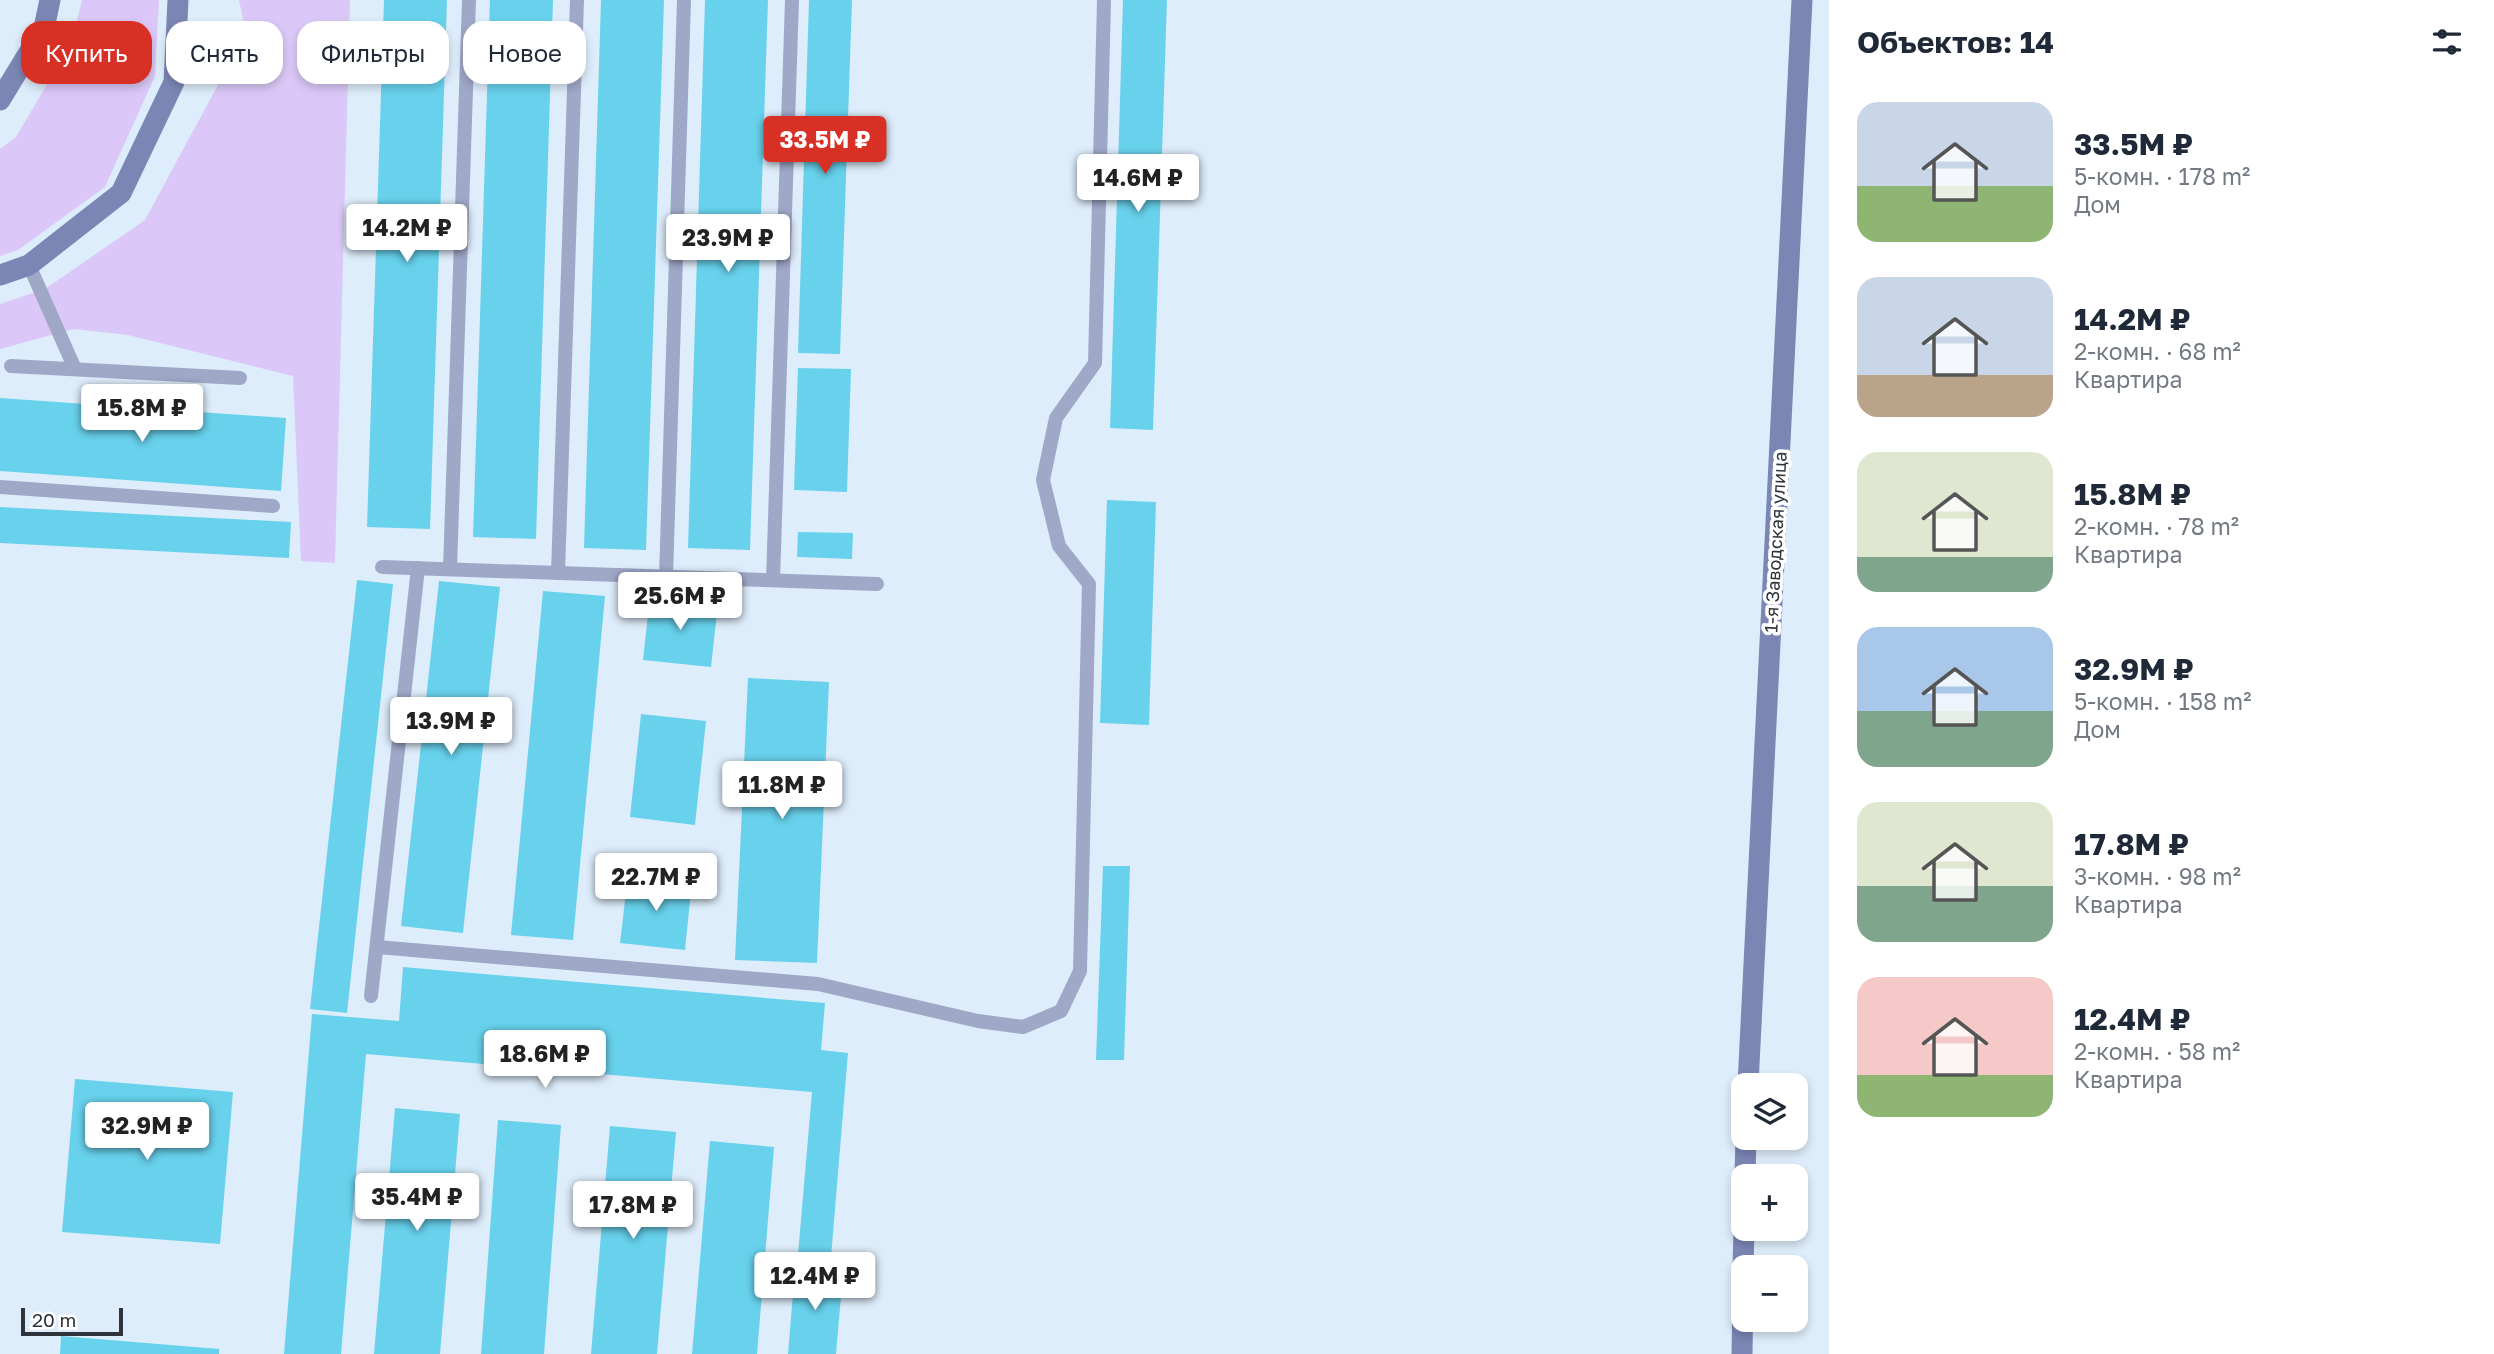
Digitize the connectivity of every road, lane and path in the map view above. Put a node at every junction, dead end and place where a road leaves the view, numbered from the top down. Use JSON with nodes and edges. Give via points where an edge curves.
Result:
{"nodes":[{"id":1,"x":50,"y":0,"type":"edge"},
{"id":2,"x":178,"y":0,"type":"edge"},
{"id":3,"x":469,"y":0,"type":"edge"},
{"id":4,"x":577,"y":0,"type":"edge"},
{"id":5,"x":684,"y":0,"type":"edge"},
{"id":6,"x":792,"y":0,"type":"edge"},
{"id":7,"x":1104,"y":0,"type":"edge"},
{"id":8,"x":1801,"y":0,"type":"edge"},
{"id":9,"x":0,"y":100,"type":"edge"},
{"id":10,"x":29,"y":265,"type":"junction"},
{"id":11,"x":0,"y":275,"type":"edge"},
{"id":12,"x":11,"y":366,"type":"dead end"},
{"id":13,"x":75,"y":369,"type":"junction"},
{"id":14,"x":240,"y":378,"type":"dead end"},
{"id":15,"x":0,"y":487,"type":"edge"},
{"id":16,"x":273,"y":506,"type":"dead end"},
{"id":17,"x":382,"y":567,"type":"dead end"},
{"id":18,"x":418,"y":568,"type":"junction"},
{"id":19,"x":450,"y":569,"type":"junction"},
{"id":20,"x":558,"y":573,"type":"junction"},
{"id":21,"x":666,"y":576,"type":"junction"},
{"id":22,"x":774,"y":580,"type":"junction"},
{"id":23,"x":877,"y":583,"type":"dead end"},
{"id":24,"x":377,"y":947,"type":"junction"},
{"id":25,"x":371,"y":996,"type":"dead end"},
{"id":26,"x":1749,"y":1073,"type":"edge"},
{"id":27,"x":1742,"y":1332,"type":"edge"},
{"id":28,"x":1742,"y":1354,"type":"edge"}],
"edges":[{"from":1,"to":9,"type":"main road","via":[[44,28]]},
{"from":2,"to":10,"type":"main road","via":[[174,82],[121,193]]},
{"from":3,"to":19,"type":"lane"},
{"from":4,"to":20,"type":"lane"},
{"from":5,"to":21,"type":"lane"},
{"from":6,"to":22,"type":"lane"},
{"from":7,"to":24,"type":"lane","via":[[1095,363],[1056,418],[1042,480],[1059,545],[1089,584],[1080,971],[1061,1011],[1023,1027],[818,984]]},
{"from":8,"to":26,"type":"main road","name":"1-я Заводская улица"},
{"from":10,"to":11,"type":"main road"},
{"from":10,"to":13,"type":"lane"},
{"from":12,"to":13,"type":"lane"},
{"from":13,"to":14,"type":"lane"},
{"from":15,"to":16,"type":"lane"},
{"from":17,"to":18,"type":"lane"},
{"from":18,"to":19,"type":"lane"},
{"from":18,"to":24,"type":"lane"},
{"from":19,"to":20,"type":"lane"},
{"from":20,"to":21,"type":"lane"},
{"from":21,"to":22,"type":"lane"},
{"from":22,"to":23,"type":"lane"},
{"from":24,"to":25,"type":"lane"},
{"from":27,"to":28,"type":"main road"}]}
